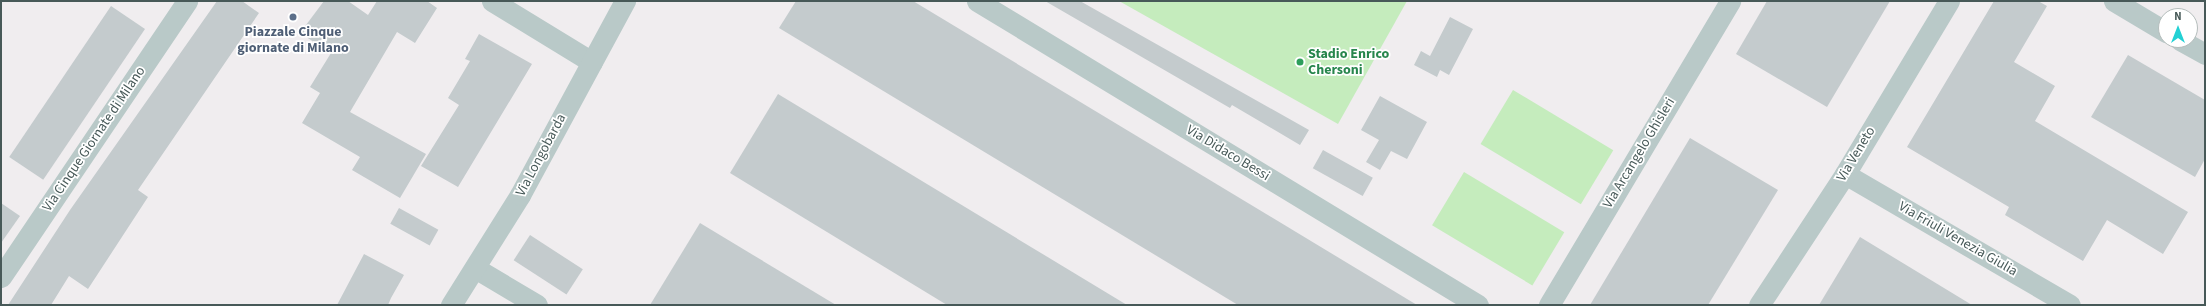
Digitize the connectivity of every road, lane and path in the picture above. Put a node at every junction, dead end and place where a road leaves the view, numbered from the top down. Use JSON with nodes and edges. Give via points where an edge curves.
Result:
{"nodes":[{"id":1,"x":188,"y":1,"type":"edge"},
{"id":2,"x":492,"y":1,"type":"edge"},
{"id":3,"x":625,"y":1,"type":"edge"},
{"id":4,"x":977,"y":1,"type":"edge"},
{"id":5,"x":1730,"y":1,"type":"edge"},
{"id":6,"x":1949,"y":1,"type":"edge"},
{"id":7,"x":2114,"y":1,"type":"edge"},
{"id":8,"x":2158,"y":27,"type":"edge"},
{"id":9,"x":2194,"y":48,"type":"edge"},
{"id":10,"x":2205,"y":54,"type":"edge"},
{"id":11,"x":592,"y":62,"type":"junction"},
{"id":12,"x":1845,"y":174,"type":"junction"},
{"id":13,"x":475,"y":268,"type":"junction"},
{"id":14,"x":1,"y":277,"type":"edge"},
{"id":15,"x":451,"y":305,"type":"edge"},
{"id":16,"x":537,"y":305,"type":"edge"},
{"id":17,"x":1478,"y":305,"type":"edge"},
{"id":18,"x":1549,"y":305,"type":"edge"},
{"id":19,"x":1759,"y":305,"type":"edge"},
{"id":20,"x":2070,"y":305,"type":"edge"}],
"edges":[{"from":1,"to":14,"type":"street","name":"Via Cinque Giornate di Milano"},
{"from":2,"to":11,"type":"street"},
{"from":3,"to":11,"type":"street","name":"Via Longobarda"},
{"from":4,"to":17,"type":"street","name":"Via Didaco Bessi"},
{"from":5,"to":18,"type":"street","name":"Via Arcangelo Ghisleri"},
{"from":6,"to":12,"type":"street","name":"Via Veneto"},
{"from":7,"to":8,"type":"street"},
{"from":9,"to":10,"type":"street"},
{"from":11,"to":13,"type":"street","name":"Via Longobarda","via":[[520,195]]},
{"from":12,"to":19,"type":"street","name":"Via Veneto"},
{"from":12,"to":20,"type":"street","name":"Via Friuli Venezia Giulia"},
{"from":13,"to":15,"type":"street","name":"Via Longobarda"},
{"from":13,"to":16,"type":"street"}]}
